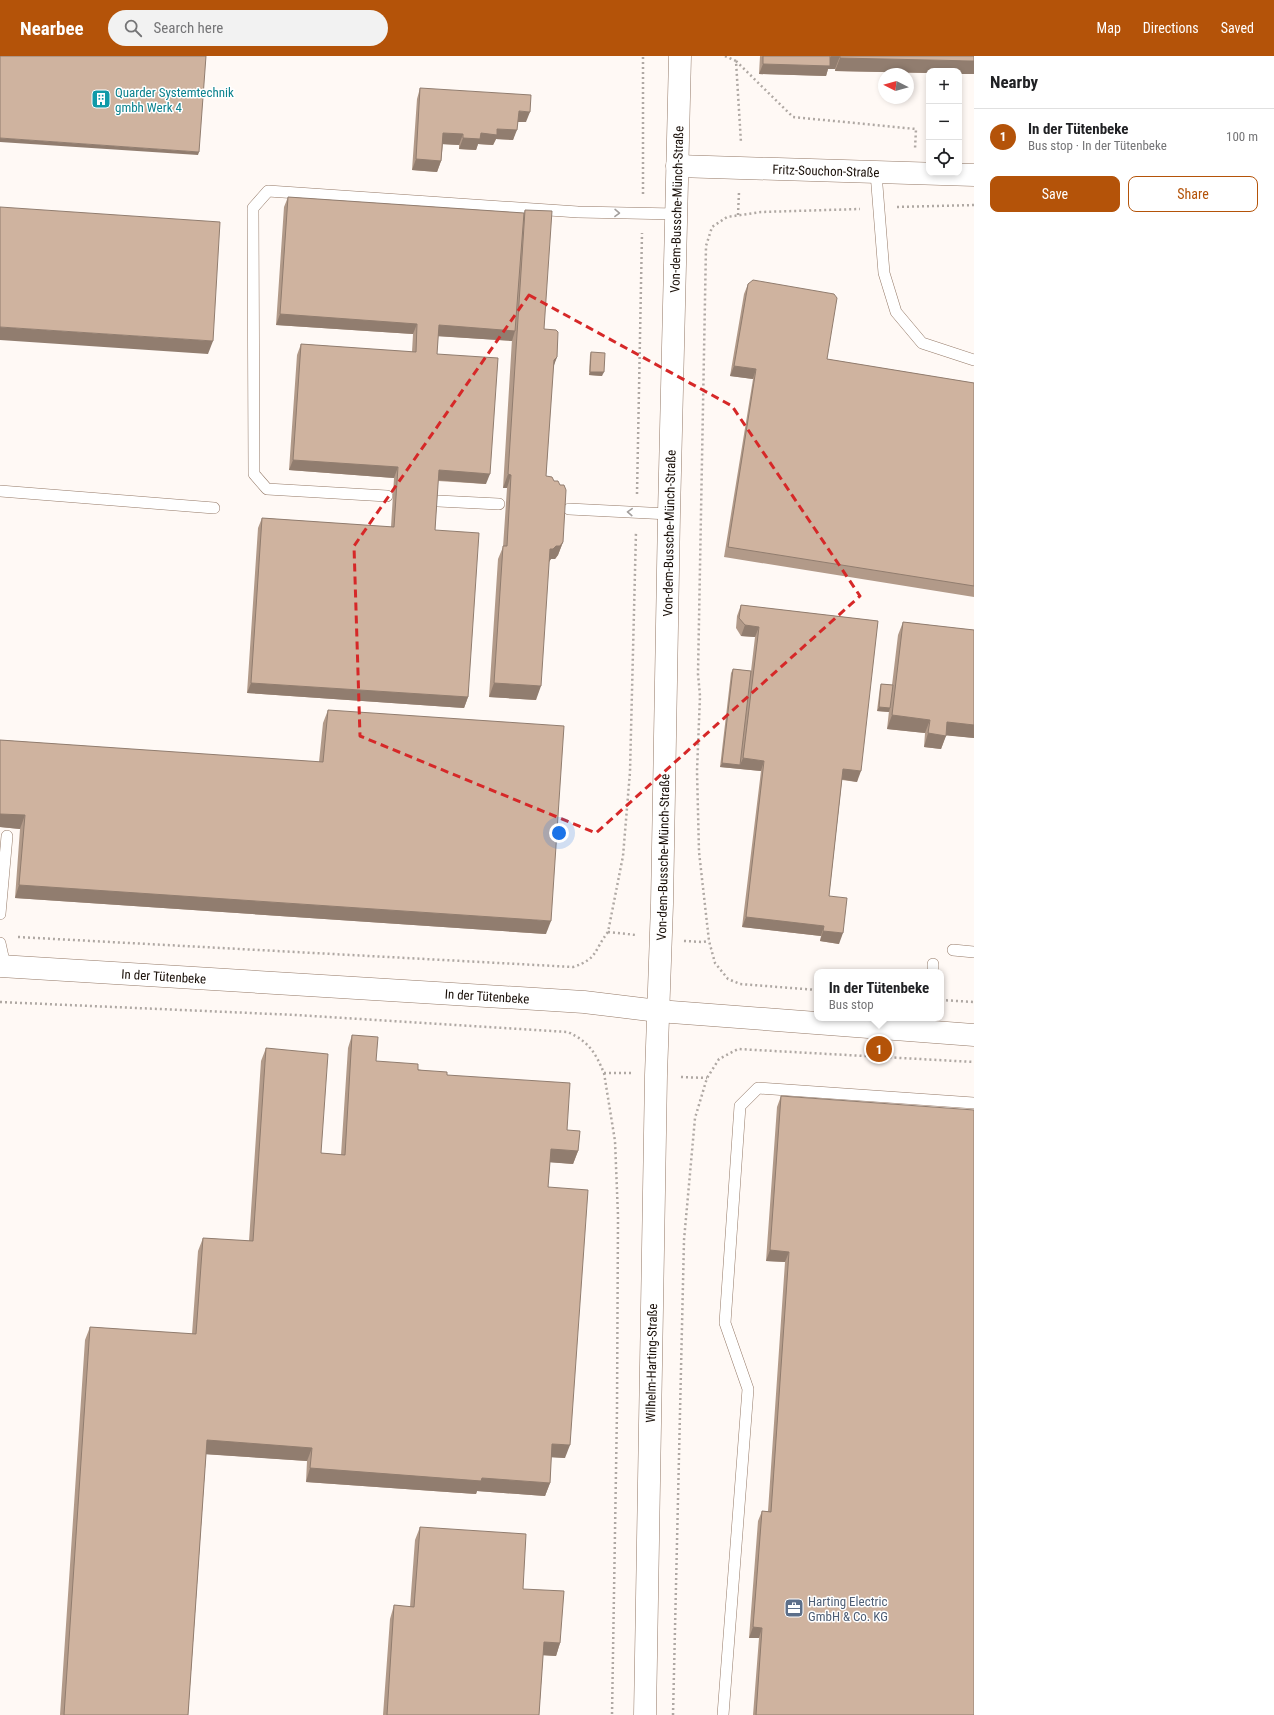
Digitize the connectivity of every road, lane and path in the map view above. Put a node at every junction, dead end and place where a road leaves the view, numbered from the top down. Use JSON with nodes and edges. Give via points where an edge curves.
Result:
{"nodes":[{"id":1,"x":643,"y":56,"type":"edge"},
{"id":2,"x":680,"y":56,"type":"edge"},
{"id":3,"x":725,"y":56,"type":"edge"},
{"id":4,"x":736,"y":61,"type":"junction"},
{"id":5,"x":677,"y":166,"type":"junction"},
{"id":6,"x":741,"y":168,"type":"junction"},
{"id":7,"x":876,"y":173,"type":"junction"},
{"id":8,"x":915,"y":174,"type":"junction"},
{"id":9,"x":974,"y":175,"type":"edge"},
{"id":10,"x":974,"y":205,"type":"edge"},
{"id":11,"x":879,"y":208,"type":"junction"},
{"id":12,"x":643,"y":213,"type":"junction"},
{"id":13,"x":676,"y":214,"type":"junction"},
{"id":14,"x":738,"y":215,"type":"junction"},
{"id":15,"x":974,"y":360,"type":"edge"},
{"id":16,"x":0,"y":491,"type":"edge"},
{"id":17,"x":387,"y":496,"type":"dead end"},
{"id":18,"x":438,"y":501,"type":"edge"},
{"id":19,"x":499,"y":504,"type":"dead end"},
{"id":20,"x":214,"y":508,"type":"dead end"},
{"id":21,"x":569,"y":509,"type":"dead end"},
{"id":22,"x":637,"y":512,"type":"junction"},
{"id":23,"x":669,"y":514,"type":"junction"},
{"id":24,"x":7,"y":836,"type":"edge"},
{"id":25,"x":0,"y":914,"type":"edge"},
{"id":26,"x":14,"y":937,"type":"dead end"},
{"id":27,"x":0,"y":943,"type":"edge"},
{"id":28,"x":953,"y":950,"type":"dead end"},
{"id":29,"x":974,"y":952,"type":"edge"},
{"id":30,"x":2,"y":966,"type":"edge"},
{"id":31,"x":814,"y":990,"type":"edge"},
{"id":32,"x":944,"y":1000,"type":"edge"},
{"id":33,"x":0,"y":1002,"type":"edge"},
{"id":34,"x":974,"y":1002,"type":"edge"},
{"id":35,"x":658,"y":1011,"type":"junction"},
{"id":36,"x":814,"y":1019,"type":"edge"},
{"id":37,"x":851,"y":1021,"type":"edge"},
{"id":38,"x":928,"y":1025,"type":"edge"},
{"id":39,"x":974,"y":1035,"type":"edge"},
{"id":40,"x":604,"y":1073,"type":"junction"},
{"id":41,"x":656,"y":1074,"type":"junction"},
{"id":42,"x":707,"y":1078,"type":"dead end"},
{"id":43,"x":974,"y":1103,"type":"edge"},
{"id":44,"x":612,"y":1715,"type":"edge"},
{"id":45,"x":645,"y":1715,"type":"edge"},
{"id":46,"x":724,"y":1715,"type":"edge"}],
"edges":[{"from":1,"to":12,"type":"path"},
{"from":2,"to":5,"type":"street","name":"Von-dem-Bussche-Münch-Straße"},
{"from":3,"to":4,"type":"path"},
{"from":4,"to":6,"type":"path"},
{"from":4,"to":8,"type":"path","via":[[793,117],[916,129]]},
{"from":5,"to":6,"type":"street","name":"Fritz-Souchon-Straße"},
{"from":5,"to":13,"type":"street","name":"Von-dem-Bussche-Münch-Straße"},
{"from":6,"to":7,"type":"street","name":"Fritz-Souchon-Straße"},
{"from":6,"to":14,"type":"path"},
{"from":7,"to":8,"type":"street","name":"Fritz-Souchon-Straße"},
{"from":7,"to":11,"type":"lane"},
{"from":8,"to":9,"type":"street","name":"Fritz-Souchon-Straße"},
{"from":10,"to":11,"type":"path"},
{"from":11,"to":14,"type":"path"},
{"from":11,"to":15,"type":"lane","via":[[884,273],[896,312],[922,343]]},
{"from":12,"to":13,"type":"lane"},
{"from":17,"to":12,"type":"lane","one_way":true,"via":[[267,489],[254,474],[253,208],[268,191],[578,212]]},
{"from":12,"to":22,"type":"path"},
{"from":13,"to":23,"type":"street","name":"Von-dem-Bussche-Münch-Straße"},
{"from":14,"to":31,"type":"path","via":[[727,217],[712,227],[706,246],[698,674],[700,696],[696,770],[698,852],[714,963],[728,979],[740,984]]},
{"from":16,"to":20,"type":"lane"},
{"from":18,"to":19,"type":"lane"},
{"from":22,"to":21,"type":"lane","one_way":true},
{"from":22,"to":23,"type":"lane"},
{"from":22,"to":26,"type":"path","via":[[630,772],[622,856],[608,932],[594,956],[584,963],[573,967]]},
{"from":23,"to":35,"type":"street","name":"Von-dem-Bussche-Münch-Straße"},
{"from":24,"to":25,"type":"lane"},
{"from":27,"to":30,"type":"lane"},
{"from":28,"to":29,"type":"lane"},
{"from":30,"to":35,"type":"street","name":"In der Tütenbeke","via":[[584,1002]]},
{"from":32,"to":34,"type":"path"},
{"from":33,"to":40,"type":"path","via":[[304,1016],[568,1032],[581,1038],[592,1048]]},
{"from":35,"to":36,"type":"street","name":"In der Tütenbeke"},
{"from":35,"to":41,"type":"street","name":"Wilhelm-Harting-Straße"},
{"from":37,"to":38,"type":"street","name":"In der Tütenbeke"},
{"from":38,"to":39,"type":"street","name":"In der Tütenbeke"},
{"from":40,"to":41,"type":"path"},
{"from":40,"to":44,"type":"path","via":[[614,1141],[618,1216]]},
{"from":41,"to":42,"type":"path"},
{"from":41,"to":45,"type":"street","name":"Wilhelm-Harting-Straße"},
{"from":43,"to":46,"type":"lane","via":[[758,1088],[740,1106],[726,1323],[748,1389]]}]}
